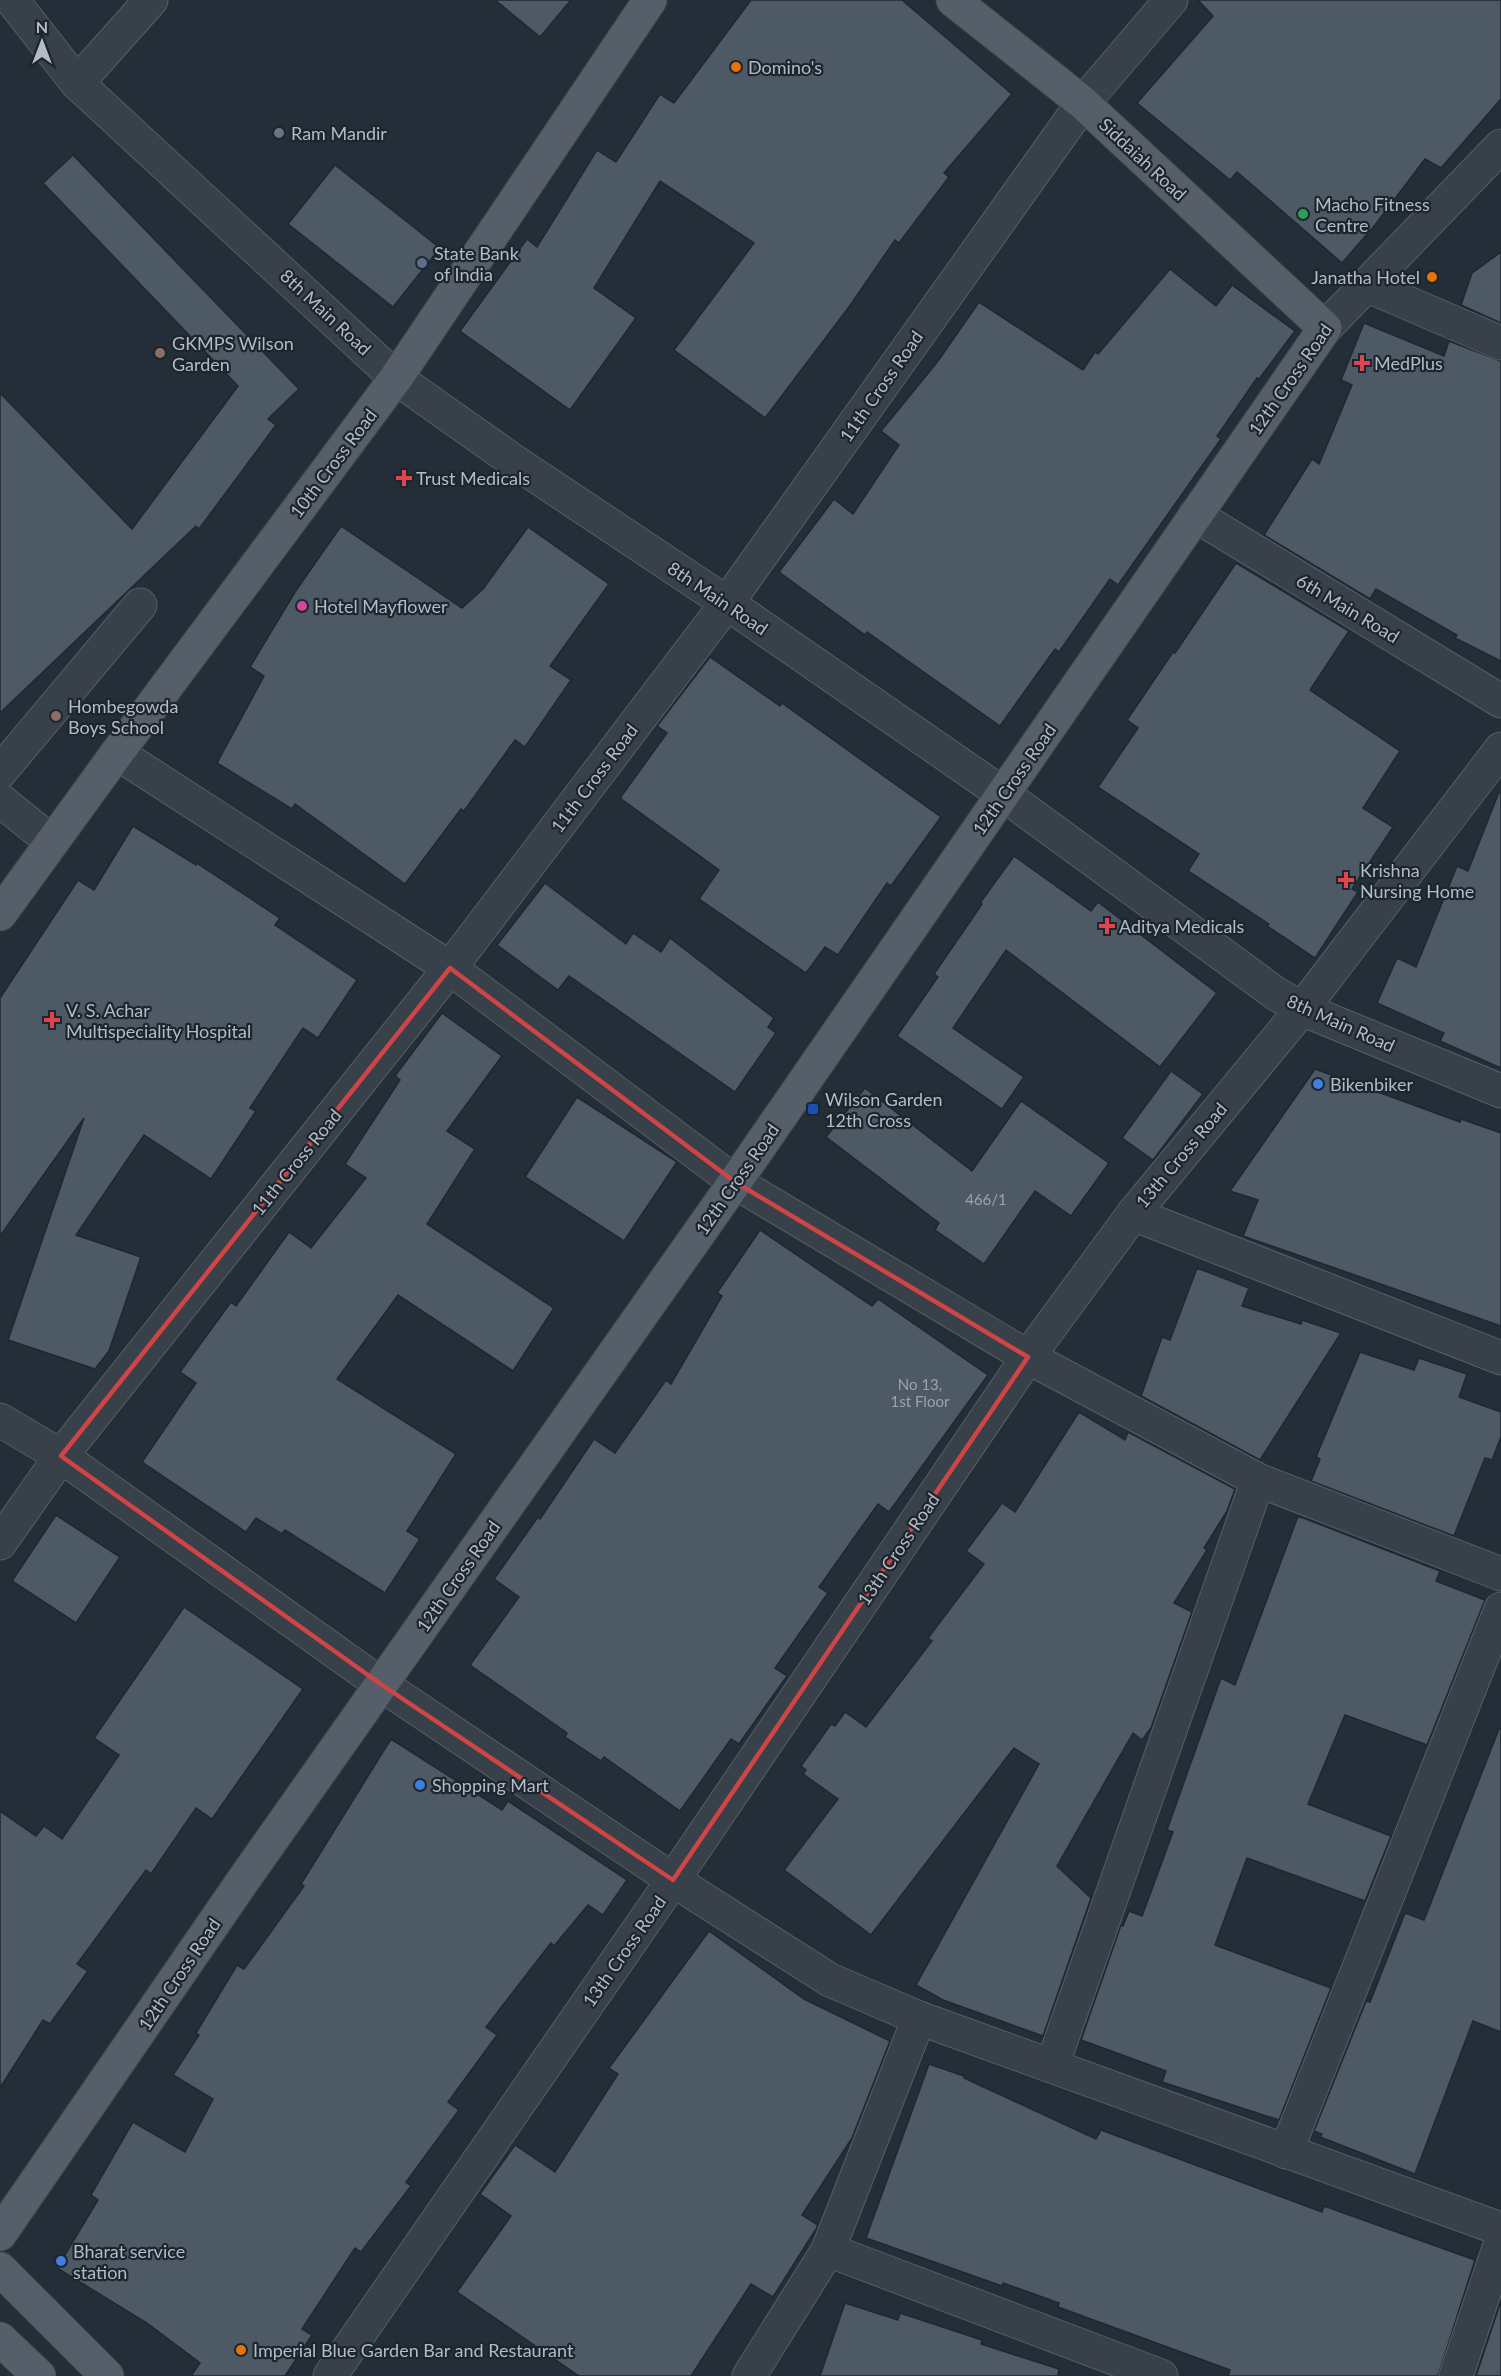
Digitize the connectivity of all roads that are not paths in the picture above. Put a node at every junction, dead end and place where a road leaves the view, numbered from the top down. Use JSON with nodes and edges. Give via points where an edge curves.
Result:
{"nodes":[{"id":1,"x":12,"y":0,"type":"edge"},
{"id":2,"x":151,"y":0,"type":"edge"},
{"id":3,"x":650,"y":0,"type":"edge"},
{"id":4,"x":953,"y":0,"type":"edge"},
{"id":5,"x":1171,"y":0,"type":"edge"},
{"id":6,"x":77,"y":82,"type":"junction"},
{"id":7,"x":1083,"y":103,"type":"junction"},
{"id":8,"x":1501,"y":146,"type":"edge"},
{"id":9,"x":1366,"y":285,"type":"junction"},
{"id":10,"x":1325,"y":328,"type":"junction"},
{"id":11,"x":1501,"y":343,"type":"edge"},
{"id":12,"x":396,"y":378,"type":"junction"},
{"id":13,"x":1195,"y":515,"type":"junction"},
{"id":14,"x":727,"y":603,"type":"junction"},
{"id":15,"x":140,"y":605,"type":"dead end"},
{"id":16,"x":1501,"y":701,"type":"edge"},
{"id":17,"x":1501,"y":749,"type":"edge"},
{"id":18,"x":117,"y":753,"type":"junction"},
{"id":19,"x":0,"y":772,"type":"edge"},
{"id":20,"x":1003,"y":794,"type":"junction"},
{"id":21,"x":0,"y":800,"type":"edge"},
{"id":22,"x":52,"y":842,"type":"junction"},
{"id":23,"x":0,"y":914,"type":"edge"},
{"id":24,"x":450,"y":968,"type":"junction"},
{"id":25,"x":1302,"y":1009,"type":"junction"},
{"id":26,"x":1501,"y":1091,"type":"edge"},
{"id":27,"x":735,"y":1182,"type":"junction"},
{"id":28,"x":1133,"y":1214,"type":"junction"},
{"id":29,"x":1028,"y":1358,"type":"junction"},
{"id":30,"x":1501,"y":1358,"type":"edge"},
{"id":31,"x":0,"y":1420,"type":"edge"},
{"id":32,"x":61,"y":1456,"type":"junction"},
{"id":33,"x":1258,"y":1480,"type":"junction"},
{"id":34,"x":0,"y":1543,"type":"edge"},
{"id":35,"x":1501,"y":1574,"type":"edge"},
{"id":36,"x":1501,"y":1609,"type":"edge"},
{"id":37,"x":382,"y":1685,"type":"junction"},
{"id":38,"x":673,"y":1880,"type":"junction"},
{"id":39,"x":919,"y":2018,"type":"junction"},
{"id":40,"x":1052,"y":2066,"type":"junction"},
{"id":41,"x":1286,"y":2152,"type":"junction"},
{"id":42,"x":1501,"y":2229,"type":"edge"},
{"id":43,"x":0,"y":2234,"type":"edge"},
{"id":44,"x":1501,"y":2242,"type":"edge"},
{"id":45,"x":828,"y":2250,"type":"junction"},
{"id":46,"x":0,"y":2269,"type":"edge"},
{"id":47,"x":0,"y":2338,"type":"edge"},
{"id":48,"x":39,"y":2376,"type":"edge"},
{"id":49,"x":107,"y":2376,"type":"edge"},
{"id":50,"x":330,"y":2376,"type":"edge"},
{"id":51,"x":749,"y":2376,"type":"edge"},
{"id":52,"x":1161,"y":2376,"type":"edge"},
{"id":53,"x":1456,"y":2376,"type":"edge"}],
"edges":[{"from":1,"to":6,"type":"street","name":"8th Main Road"},
{"from":2,"to":6,"type":"street"},
{"from":3,"to":12,"type":"main road","name":"10th Cross Road"},
{"from":4,"to":7,"type":"main road","name":"Siddaiah Road"},
{"from":5,"to":7,"type":"street","name":"11th Cross Road"},
{"from":6,"to":12,"type":"street","name":"8th Main Road"},
{"from":7,"to":10,"type":"main road","name":"Siddaiah Road"},
{"from":7,"to":14,"type":"street","name":"11th Cross Road"},
{"from":8,"to":9,"type":"street","name":"12th Cross Road"},
{"from":9,"to":10,"type":"street","name":"12th Cross Road"},
{"from":9,"to":11,"type":"street"},
{"from":10,"to":13,"type":"main road","name":"12th Cross Road"},
{"from":12,"to":14,"type":"street","name":"8th Main Road"},
{"from":12,"to":18,"type":"main road","name":"10th Cross Road"},
{"from":13,"to":16,"type":"street","name":"6th Main Road"},
{"from":13,"to":20,"type":"main road","name":"12th Cross Road"},
{"from":14,"to":20,"type":"street","name":"8th Main Road"},
{"from":14,"to":24,"type":"street","name":"11th Cross Road"},
{"from":15,"to":19,"type":"street"},
{"from":17,"to":25,"type":"street","name":"13th Cross Road"},
{"from":18,"to":22,"type":"main road","name":"10th Cross Road"},
{"from":18,"to":24,"type":"street"},
{"from":20,"to":25,"type":"street","name":"8th Main Road"},
{"from":20,"to":27,"type":"main road","name":"12th Cross Road"},
{"from":21,"to":22,"type":"street"},
{"from":22,"to":23,"type":"main road","name":"10th Cross Road"},
{"from":24,"to":27,"type":"street"},
{"from":24,"to":32,"type":"street","name":"11th Cross Road"},
{"from":25,"to":26,"type":"street","name":"8th Main Road"},
{"from":25,"to":28,"type":"street","name":"13th Cross Road"},
{"from":27,"to":29,"type":"street"},
{"from":27,"to":37,"type":"main road","name":"12th Cross Road"},
{"from":28,"to":29,"type":"street","name":"13th Cross Road"},
{"from":28,"to":30,"type":"street"},
{"from":29,"to":33,"type":"street"},
{"from":29,"to":38,"type":"street","name":"13th Cross Road"},
{"from":31,"to":32,"type":"street"},
{"from":32,"to":34,"type":"street","name":"11th Cross Road"},
{"from":32,"to":37,"type":"street"},
{"from":33,"to":35,"type":"street"},
{"from":33,"to":40,"type":"street"},
{"from":36,"to":41,"type":"street"},
{"from":37,"to":38,"type":"street"},
{"from":37,"to":43,"type":"main road","name":"12th Cross Road"},
{"from":38,"to":39,"type":"street","via":[[830,1980]]},
{"from":38,"to":50,"type":"street","name":"13th Cross Road"},
{"from":39,"to":40,"type":"street"},
{"from":39,"to":45,"type":"street"},
{"from":40,"to":41,"type":"street"},
{"from":41,"to":42,"type":"street"},
{"from":44,"to":53,"type":"street"},
{"from":45,"to":51,"type":"street"},
{"from":45,"to":52,"type":"street"},
{"from":46,"to":49,"type":"main road"},
{"from":47,"to":48,"type":"main road"}]}
